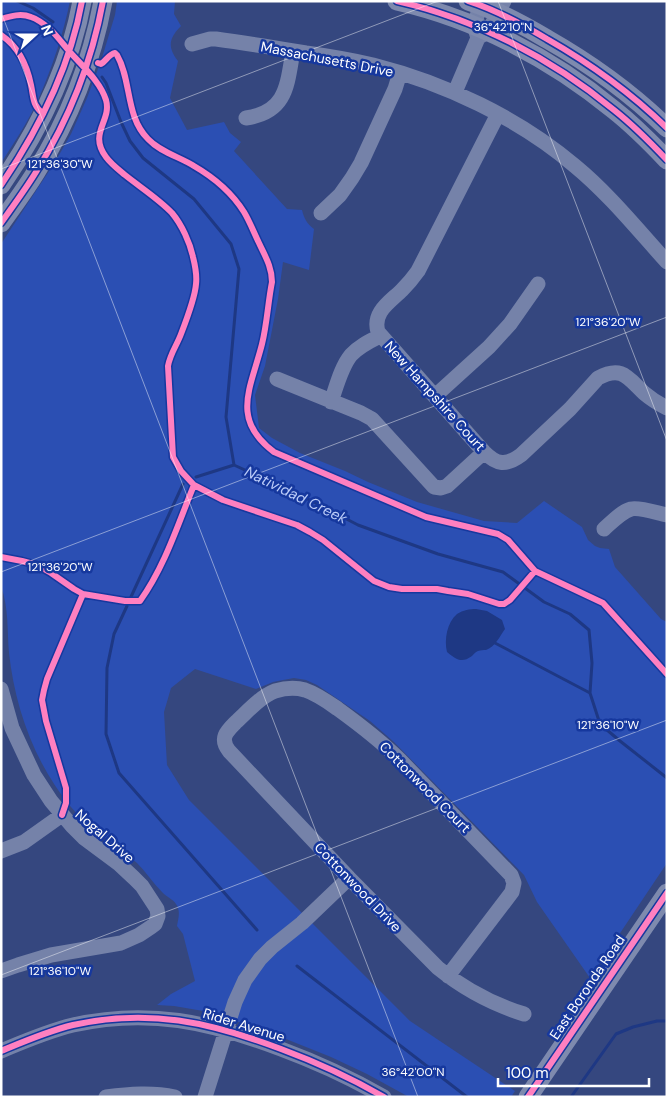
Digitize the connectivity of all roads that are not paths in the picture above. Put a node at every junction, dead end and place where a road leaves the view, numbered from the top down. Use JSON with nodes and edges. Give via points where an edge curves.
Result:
{"nodes":[{"id":1,"x":82,"y":1,"type":"edge"},
{"id":2,"x":103,"y":1,"type":"edge"},
{"id":3,"x":397,"y":1,"type":"edge"},
{"id":4,"x":477,"y":2,"type":"edge"},
{"id":5,"x":501,"y":7,"type":"edge"},
{"id":6,"x":480,"y":32,"type":"junction"},
{"id":7,"x":192,"y":44,"type":"dead end"},
{"id":8,"x":293,"y":51,"type":"junction"},
{"id":9,"x":400,"y":73,"type":"junction"},
{"id":10,"x":455,"y":92,"type":"junction"},
{"id":11,"x":498,"y":114,"type":"junction"},
{"id":12,"x":246,"y":118,"type":"dead end"},
{"id":13,"x":667,"y":128,"type":"edge"},
{"id":14,"x":667,"y":160,"type":"edge"},
{"id":15,"x":1,"y":186,"type":"edge"},
{"id":16,"x":321,"y":213,"type":"dead end"},
{"id":17,"x":1,"y":223,"type":"edge"},
{"id":18,"x":667,"y":262,"type":"edge"},
{"id":19,"x":538,"y":284,"type":"dead end"},
{"id":20,"x":380,"y":336,"type":"junction"},
{"id":21,"x":277,"y":380,"type":"dead end"},
{"id":22,"x":435,"y":396,"type":"junction"},
{"id":23,"x":331,"y":402,"type":"junction"},
{"id":24,"x":667,"y":408,"type":"edge"},
{"id":25,"x":484,"y":452,"type":"junction"},
{"id":26,"x":667,"y":516,"type":"edge"},
{"id":27,"x":604,"y":529,"type":"dead end"},
{"id":28,"x":1,"y":689,"type":"edge"},
{"id":29,"x":7,"y":730,"type":"edge"},
{"id":30,"x":228,"y":730,"type":"joint"},
{"id":31,"x":62,"y":814,"type":"junction"},
{"id":32,"x":1,"y":851,"type":"edge"},
{"id":33,"x":349,"y":878,"type":"junction"},
{"id":34,"x":667,"y":893,"type":"edge"},
{"id":35,"x":1,"y":971,"type":"edge"},
{"id":36,"x":448,"y":976,"type":"junction"},
{"id":37,"x":524,"y":1014,"type":"dead end"},
{"id":38,"x":226,"y":1030,"type":"junction"},
{"id":39,"x":1,"y":1051,"type":"edge"},
{"id":40,"x":106,"y":1097,"type":"edge"},
{"id":41,"x":175,"y":1097,"type":"edge"},
{"id":42,"x":205,"y":1097,"type":"edge"},
{"id":43,"x":384,"y":1097,"type":"edge"},
{"id":44,"x":528,"y":1097,"type":"edge"}],
"edges":[{"from":1,"to":15,"type":"main road","via":[[58,82],[32,136]]},
{"from":2,"to":17,"type":"main road","via":[[91,50],[61,126],[35,173]]},
{"from":3,"to":6,"type":"main road","via":[[419,6]]},
{"from":4,"to":5,"type":"main road"},
{"from":4,"to":6,"type":"street"},
{"from":5,"to":6,"type":"street"},
{"from":5,"to":13,"type":"main road","via":[[528,28],[598,70]]},
{"from":6,"to":10,"type":"street"},
{"from":6,"to":14,"type":"main road","via":[[512,43],[582,86],[614,109]]},
{"from":7,"to":8,"type":"street","name":"Massachusetts Drive","via":[[216,38]]},
{"from":8,"to":9,"type":"street","name":"Massachusetts Drive"},
{"from":8,"to":12,"type":"street","via":[[280,100],[266,112]]},
{"from":9,"to":10,"type":"street","name":"Massachusetts Drive"},
{"from":9,"to":16,"type":"street","via":[[356,170],[340,195]]},
{"from":10,"to":11,"type":"street","name":"Massachusetts Drive"},
{"from":11,"to":18,"type":"street","name":"Massachusetts Drive","via":[[544,141],[576,166],[610,198]]},
{"from":11,"to":20,"type":"street","name":"New Hampshire Court","via":[[418,271],[378,315]]},
{"from":19,"to":22,"type":"street","via":[[495,341]]},
{"from":20,"to":22,"type":"street","name":"New Hampshire Court"},
{"from":20,"to":23,"type":"street","via":[[366,342],[346,362]]},
{"from":21,"to":23,"type":"street"},
{"from":22,"to":25,"type":"street","name":"New Hampshire Court"},
{"from":23,"to":25,"type":"street","via":[[372,419],[434,487],[447,486]]},
{"from":24,"to":25,"type":"street","name":"New Hampshire Court","via":[[653,400],[628,376],[609,373],[598,378],[514,460],[498,462]]},
{"from":26,"to":27,"type":"street","via":[[631,509]]},
{"from":28,"to":29,"type":"street","name":"Nogal Drive"},
{"from":29,"to":31,"type":"street","name":"Nogal Drive"},
{"from":30,"to":33,"type":"street","name":"Cottonwood Drive","via":[[224,739],[229,751]]},
{"from":30,"to":36,"type":"street","name":"Cottonwood Court","via":[[270,693],[293,688],[316,694],[386,746],[511,875],[514,883],[512,892]]},
{"from":31,"to":32,"type":"street","via":[[24,842]]},
{"from":31,"to":35,"type":"street","name":"Nogal Drive","via":[[84,838],[142,886],[157,909],[158,920],[139,935],[121,943],[51,955]]},
{"from":33,"to":36,"type":"street","name":"Cottonwood Drive"},
{"from":33,"to":38,"type":"street","via":[[260,959],[239,991]]},
{"from":34,"to":44,"type":"main road","name":"East Boronda Road"},
{"from":36,"to":37,"type":"street","name":"Cottonwood Drive","via":[[486,999]]},
{"from":38,"to":39,"type":"street","name":"Rider Avenue","via":[[176,1020],[106,1020],[55,1030]]},
{"from":38,"to":42,"type":"street"},
{"from":38,"to":43,"type":"street","name":"Rider Avenue","via":[[296,1055]]},
{"from":40,"to":41,"type":"street","via":[[134,1094]]}]}
